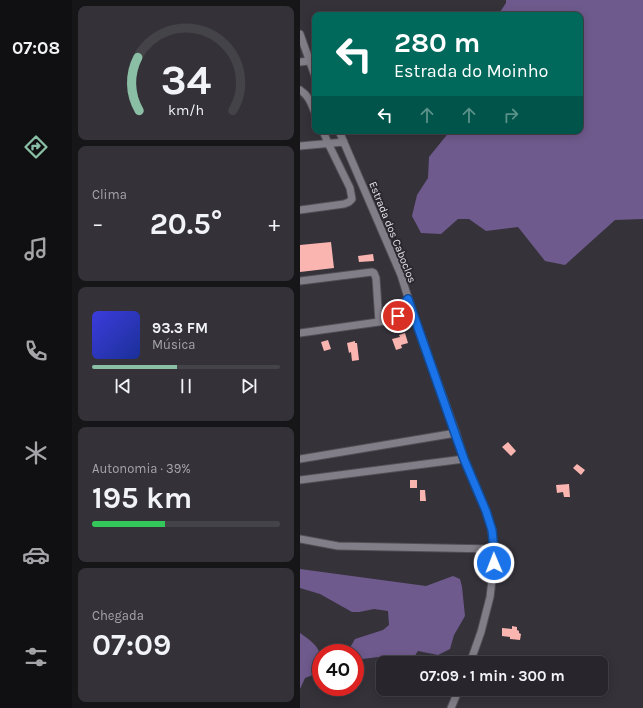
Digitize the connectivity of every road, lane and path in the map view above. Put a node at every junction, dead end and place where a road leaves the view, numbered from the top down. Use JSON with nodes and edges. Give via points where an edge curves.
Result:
{"nodes":[{"id":1,"x":300,"y":34,"type":"edge"},
{"id":2,"x":309,"y":61,"type":"junction"},
{"id":3,"x":300,"y":62,"type":"edge"},
{"id":4,"x":312,"y":68,"type":"edge"},
{"id":5,"x":300,"y":90,"type":"edge"},
{"id":6,"x":312,"y":105,"type":"edge"},
{"id":7,"x":324,"y":134,"type":"edge"},
{"id":8,"x":340,"y":134,"type":"edge"},
{"id":9,"x":344,"y":142,"type":"junction"},
{"id":10,"x":328,"y":143,"type":"junction"},
{"id":11,"x":300,"y":146,"type":"edge"},
{"id":12,"x":300,"y":210,"type":"edge"},
{"id":13,"x":300,"y":281,"type":"edge"},
{"id":14,"x":408,"y":299,"type":"junction"},
{"id":15,"x":414,"y":317,"type":"junction"},
{"id":16,"x":392,"y":320,"type":"junction"},
{"id":17,"x":379,"y":322,"type":"junction"},
{"id":18,"x":300,"y":333,"type":"edge"},
{"id":19,"x":456,"y":433,"type":"junction"},
{"id":20,"x":300,"y":459,"type":"edge"},
{"id":21,"x":464,"y":459,"type":"junction"},
{"id":22,"x":300,"y":480,"type":"edge"},
{"id":23,"x":300,"y":539,"type":"edge"},
{"id":24,"x":494,"y":549,"type":"junction"},
{"id":25,"x":472,"y":656,"type":"edge"},
{"id":26,"x":456,"y":696,"type":"edge"},
{"id":27,"x":451,"y":708,"type":"edge"}],
"edges":[{"from":1,"to":2,"type":"street"},
{"from":2,"to":3,"type":"street"},
{"from":2,"to":4,"type":"street"},
{"from":5,"to":6,"type":"street","via":[[305,93]]},
{"from":7,"to":10,"type":"street"},
{"from":8,"to":9,"type":"street","name":"Estrada dos Caboclos"},
{"from":9,"to":10,"type":"street"},
{"from":9,"to":14,"type":"street","name":"Estrada dos Caboclos","via":[[401,275]]},
{"from":10,"to":11,"type":"street"},
{"from":10,"to":12,"type":"street","via":[[352,192],[352,199],[344,204]]},
{"from":13,"to":17,"type":"street","via":[[374,273]]},
{"from":14,"to":15,"type":"street","name":"Estrada dos Caboclos"},
{"from":14,"to":16,"type":"street","via":[[398,316]]},
{"from":15,"to":16,"type":"street"},
{"from":15,"to":19,"type":"street","name":"Estrada dos Caboclos"},
{"from":16,"to":17,"type":"street"},
{"from":17,"to":18,"type":"street"},
{"from":19,"to":20,"type":"street"},
{"from":19,"to":21,"type":"street","name":"Estrada dos Caboclos"},
{"from":21,"to":22,"type":"street"},
{"from":21,"to":24,"type":"street","name":"Estrada dos Caboclos","via":[[486,511]]},
{"from":23,"to":24,"type":"street","via":[[338,546]]},
{"from":24,"to":25,"type":"street","name":"Estrada dos Caboclos","via":[[490,598]]},
{"from":26,"to":27,"type":"street"}]}
